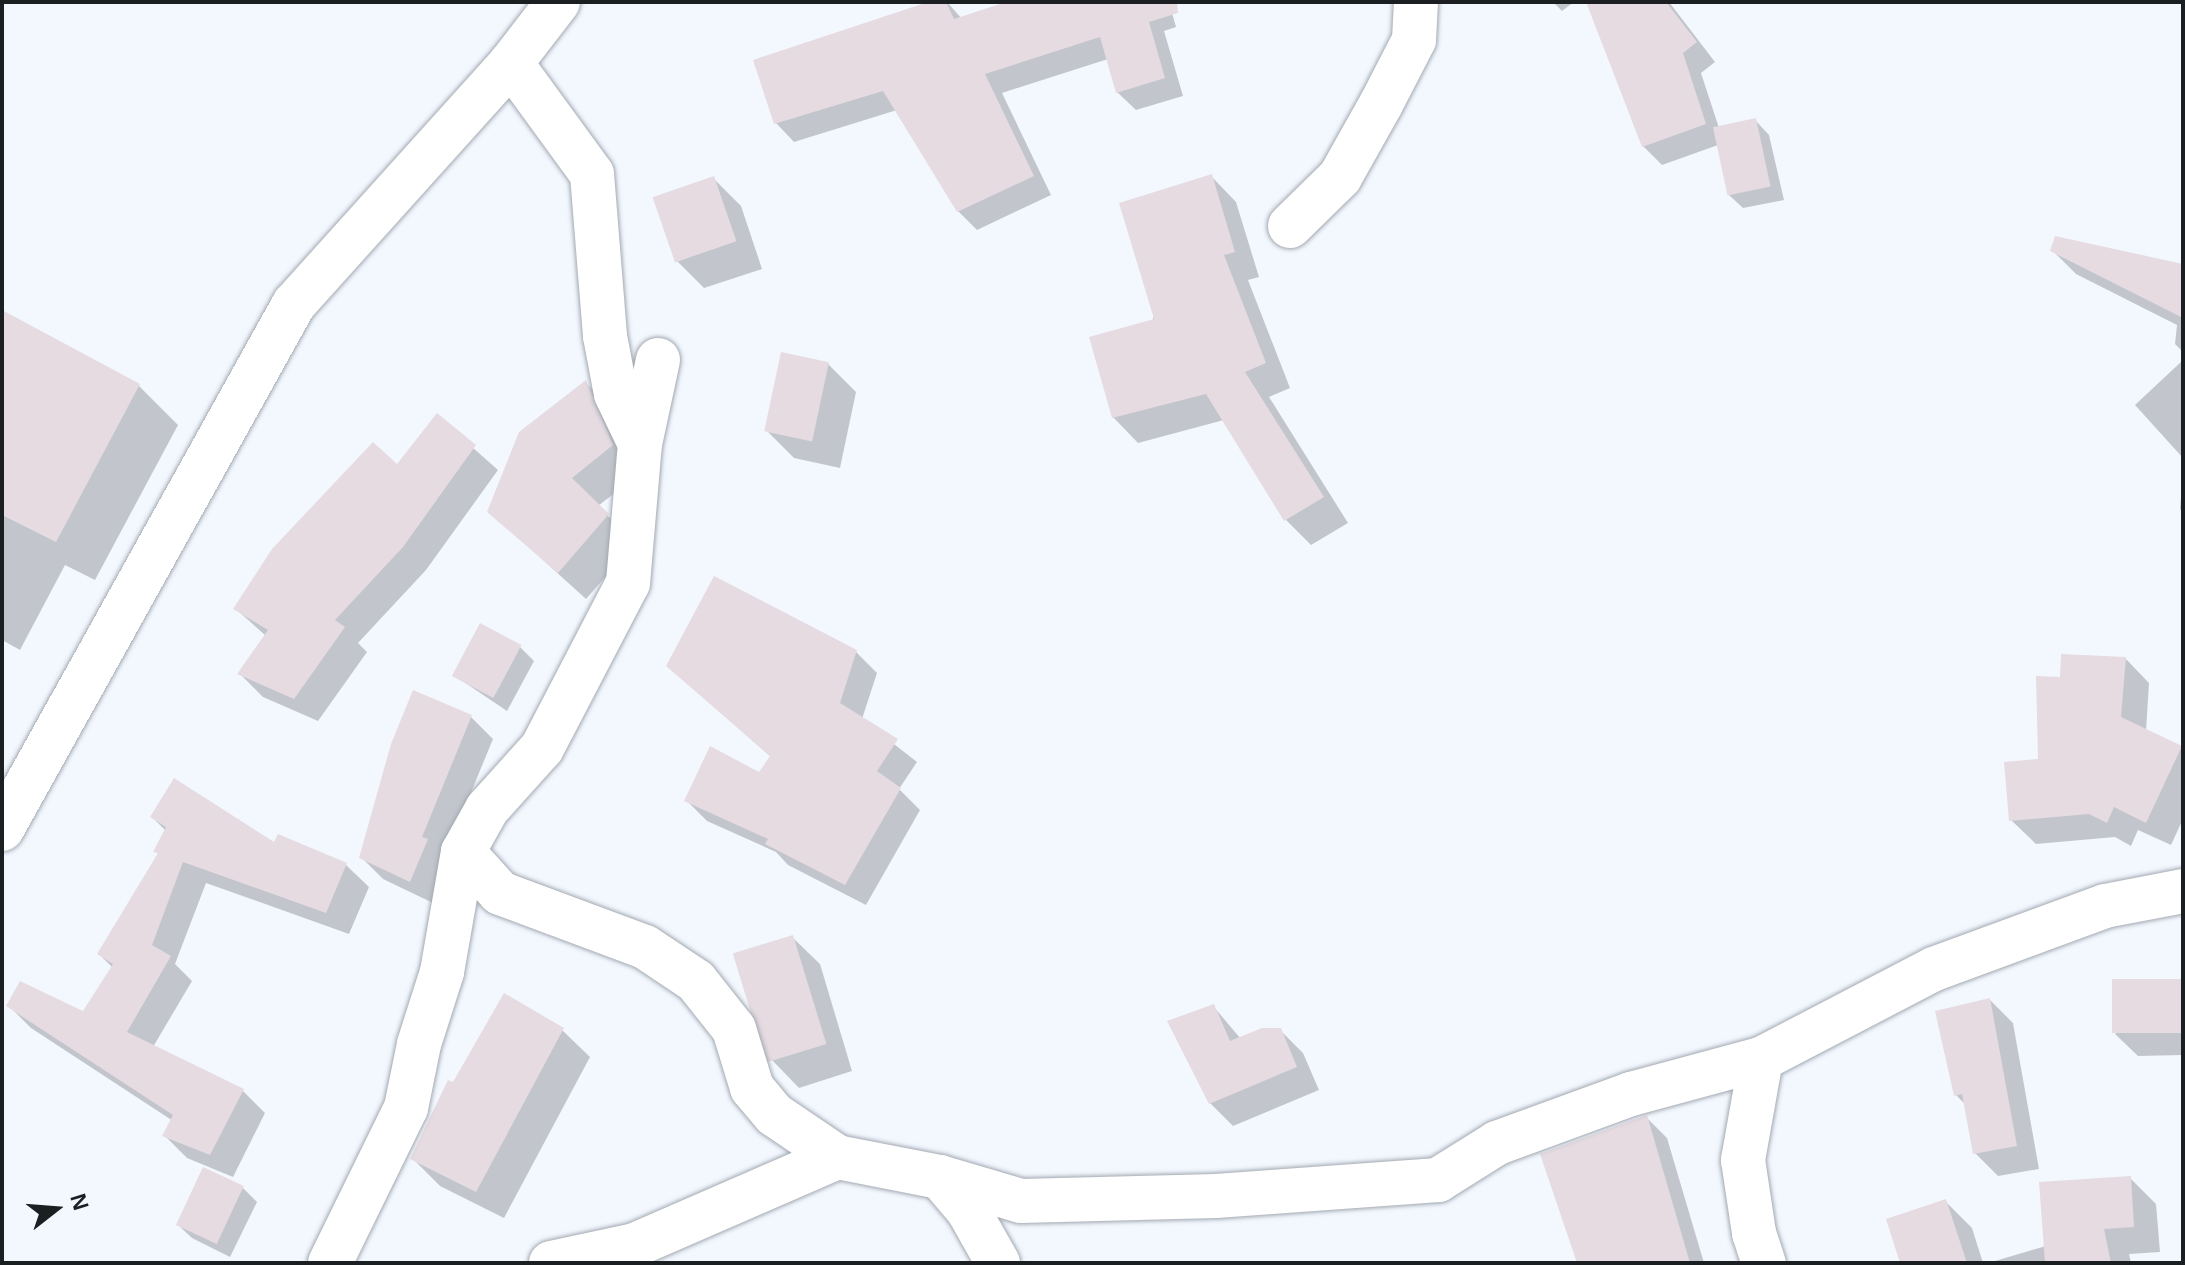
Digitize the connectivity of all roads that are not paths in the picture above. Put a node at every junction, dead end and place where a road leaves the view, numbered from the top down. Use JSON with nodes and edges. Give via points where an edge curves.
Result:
{"nodes":[{"id":1,"x":558,"y":2,"type":"edge"},
{"id":2,"x":1416,"y":2,"type":"edge"},
{"id":3,"x":511,"y":63,"type":"junction"},
{"id":4,"x":1290,"y":226,"type":"dead end"},
{"id":5,"x":658,"y":360,"type":"dead end"},
{"id":6,"x":640,"y":444,"type":"junction"},
{"id":7,"x":2,"y":829,"type":"edge"},
{"id":8,"x":463,"y":852,"type":"junction"},
{"id":9,"x":2183,"y":891,"type":"edge"},
{"id":10,"x":1761,"y":1059,"type":"junction"},
{"id":11,"x":837,"y":1157,"type":"junction"},
{"id":12,"x":940,"y":1177,"type":"junction"},
{"id":13,"x":330,"y":1263,"type":"edge"},
{"id":14,"x":551,"y":1263,"type":"edge"},
{"id":15,"x":998,"y":1263,"type":"edge"},
{"id":16,"x":1764,"y":1263,"type":"edge"}],
"edges":[{"from":1,"to":3,"type":"street"},
{"from":2,"to":4,"type":"street","via":[[1414,40],[1340,177]]},
{"from":3,"to":6,"type":"street","via":[[592,174],[605,336],[616,394]]},
{"from":3,"to":7,"type":"street","via":[[294,304]]},
{"from":5,"to":6,"type":"street"},
{"from":6,"to":8,"type":"street","via":[[628,583],[542,748],[487,809]]},
{"from":8,"to":11,"type":"street","via":[[500,893],[645,947],[696,981],[734,1029],[752,1088],[775,1115]]},
{"from":8,"to":13,"type":"street","via":[[442,972],[406,1108]]},
{"from":9,"to":10,"type":"street","via":[[2105,906],[1934,969]]},
{"from":10,"to":12,"type":"street","via":[[1631,1094],[1497,1143],[1438,1180],[1085,1202],[1021,1201]]},
{"from":10,"to":16,"type":"street","via":[[1743,1160]]},
{"from":11,"to":12,"type":"street"},
{"from":11,"to":14,"type":"street","via":[[635,1245]]},
{"from":12,"to":15,"type":"street","via":[[968,1210]]}]}
